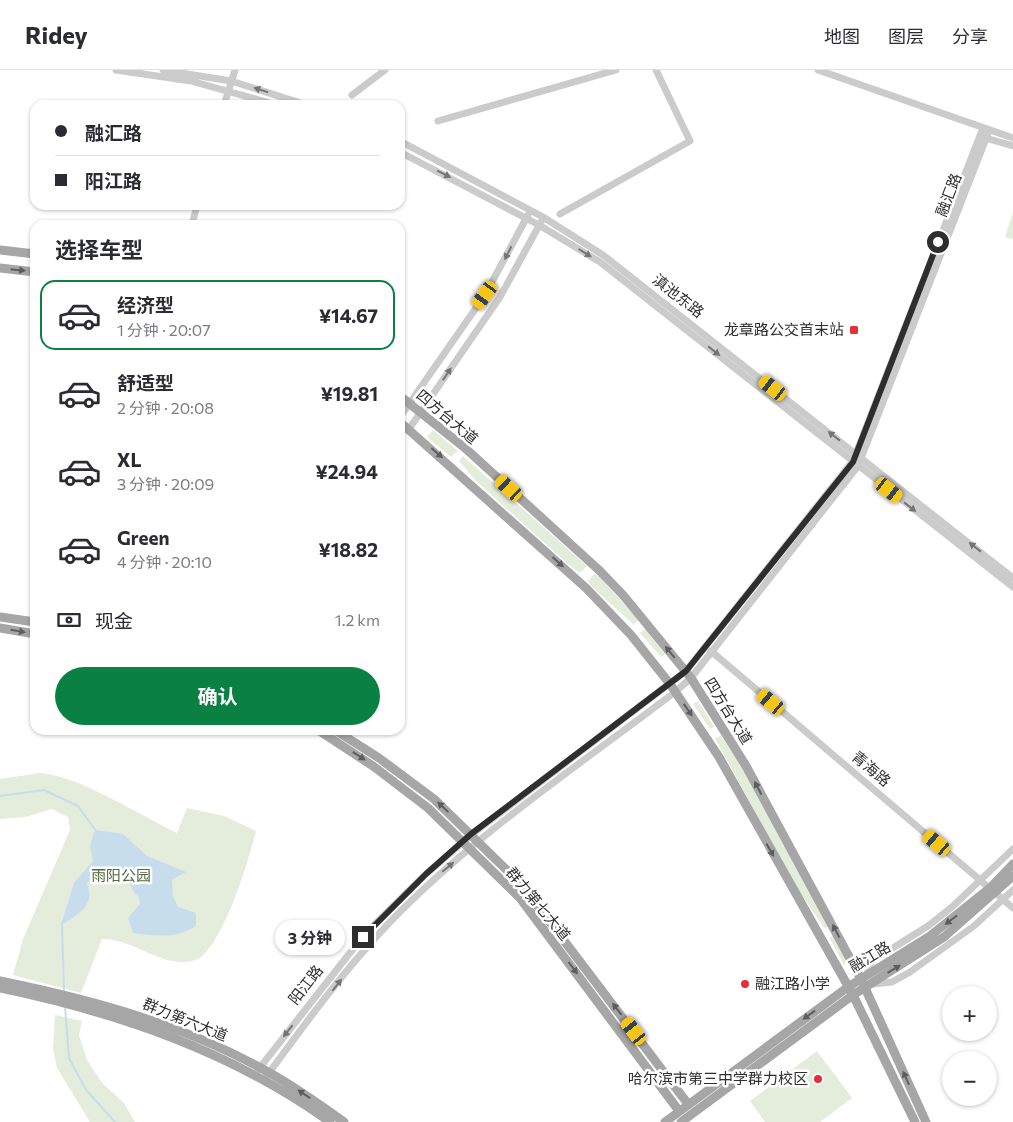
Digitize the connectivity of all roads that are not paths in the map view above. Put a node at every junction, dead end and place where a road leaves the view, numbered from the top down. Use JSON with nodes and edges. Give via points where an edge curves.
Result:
{"nodes":[{"id":1,"x":116,"y":70,"type":"edge"},
{"id":2,"x":163,"y":70,"type":"edge"},
{"id":3,"x":235,"y":70,"type":"edge"},
{"id":4,"x":385,"y":70,"type":"edge"},
{"id":5,"x":616,"y":70,"type":"edge"},
{"id":6,"x":656,"y":70,"type":"edge"},
{"id":7,"x":818,"y":70,"type":"edge"},
{"id":8,"x":232,"y":81,"type":"junction"},
{"id":9,"x":228,"y":90,"type":"junction"},
{"id":10,"x":352,"y":95,"type":"dead end"},
{"id":11,"x":225,"y":100,"type":"edge"},
{"id":12,"x":261,"y":100,"type":"edge"},
{"id":13,"x":291,"y":100,"type":"edge"},
{"id":14,"x":438,"y":121,"type":"dead end"},
{"id":15,"x":984,"y":133,"type":"junction"},
{"id":16,"x":1013,"y":138,"type":"edge"},
{"id":17,"x":405,"y":144,"type":"edge"},
{"id":18,"x":1013,"y":146,"type":"edge"},
{"id":19,"x":405,"y":155,"type":"edge"},
{"id":20,"x":530,"y":210,"type":"junction"},
{"id":21,"x":560,"y":214,"type":"dead end"},
{"id":22,"x":543,"y":217,"type":"junction"},
{"id":23,"x":526,"y":218,"type":"junction"},
{"id":24,"x":539,"y":225,"type":"junction"},
{"id":25,"x":0,"y":250,"type":"edge"},
{"id":26,"x":30,"y":253,"type":"edge"},
{"id":27,"x":0,"y":268,"type":"edge"},
{"id":28,"x":30,"y":271,"type":"edge"},
{"id":29,"x":405,"y":399,"type":"edge"},
{"id":30,"x":410,"y":402,"type":"junction"},
{"id":31,"x":405,"y":410,"type":"edge"},
{"id":32,"x":422,"y":411,"type":"junction"},
{"id":33,"x":405,"y":426,"type":"edge"},
{"id":34,"x":409,"y":429,"type":"junction"},
{"id":35,"x":858,"y":456,"type":"junction"},
{"id":36,"x":856,"y":464,"type":"junction"},
{"id":37,"x":1013,"y":578,"type":"edge"},
{"id":38,"x":1013,"y":586,"type":"edge"},
{"id":39,"x":0,"y":617,"type":"edge"},
{"id":40,"x":30,"y":621,"type":"edge"},
{"id":41,"x":0,"y":628,"type":"edge"},
{"id":42,"x":30,"y":633,"type":"edge"},
{"id":43,"x":711,"y":651,"type":"junction"},
{"id":44,"x":688,"y":674,"type":"junction"},
{"id":45,"x":670,"y":684,"type":"junction"},
{"id":46,"x":675,"y":692,"type":"junction"},
{"id":47,"x":326,"y":735,"type":"edge"},
{"id":48,"x":343,"y":735,"type":"edge"},
{"id":49,"x":471,"y":834,"type":"junction"},
{"id":50,"x":463,"y":841,"type":"junction"},
{"id":51,"x":479,"y":841,"type":"junction"},
{"id":52,"x":470,"y":848,"type":"junction"},
{"id":53,"x":1013,"y":849,"type":"edge"},
{"id":54,"x":1013,"y":864,"type":"edge"},
{"id":55,"x":1013,"y":876,"type":"edge"},
{"id":56,"x":982,"y":881,"type":"junction"},
{"id":57,"x":975,"y":887,"type":"junction"},
{"id":58,"x":1013,"y":890,"type":"edge"},
{"id":59,"x":996,"y":894,"type":"junction"},
{"id":60,"x":966,"y":908,"type":"junction"},
{"id":61,"x":1013,"y":908,"type":"edge"},
{"id":62,"x":966,"y":932,"type":"junction"},
{"id":63,"x":948,"y":933,"type":"junction"},
{"id":64,"x":0,"y":981,"type":"edge"},
{"id":65,"x":865,"y":981,"type":"junction"},
{"id":66,"x":0,"y":988,"type":"edge"},
{"id":67,"x":850,"y":991,"type":"junction"},
{"id":68,"x":56,"y":996,"type":"junction"},
{"id":69,"x":257,"y":1071,"type":"junction"},
{"id":70,"x":267,"y":1076,"type":"junction"},
{"id":71,"x":688,"y":1104,"type":"junction"},
{"id":72,"x":679,"y":1111,"type":"junction"},
{"id":73,"x":330,"y":1122,"type":"edge"},
{"id":74,"x":344,"y":1122,"type":"edge"},
{"id":75,"x":665,"y":1122,"type":"edge"},
{"id":76,"x":681,"y":1122,"type":"edge"},
{"id":77,"x":916,"y":1122,"type":"edge"},
{"id":78,"x":926,"y":1122,"type":"edge"}],
"edges":[{"from":1,"to":9,"type":"street"},
{"from":2,"to":8,"type":"street"},
{"from":3,"to":8,"type":"street"},
{"from":4,"to":10,"type":"street"},
{"from":5,"to":14,"type":"street"},
{"from":6,"to":21,"type":"street","via":[[690,141]]},
{"from":7,"to":15,"type":"street"},
{"from":8,"to":9,"type":"street"},
{"from":13,"to":8,"type":"street","one_way":true},
{"from":9,"to":11,"type":"street"},
{"from":9,"to":12,"type":"street"},
{"from":15,"to":16,"type":"street"},
{"from":15,"to":18,"type":"street"},
{"from":15,"to":35,"type":"street","name":"融汇路"},
{"from":17,"to":20,"type":"street","name":"滇池东路"},
{"from":19,"to":23,"type":"street","name":"滇池东路","one_way":true},
{"from":20,"to":22,"type":"street","name":"滇池东路"},
{"from":20,"to":23,"type":"street"},
{"from":22,"to":24,"type":"street"},
{"from":35,"to":22,"type":"street","name":"滇池东路","one_way":true,"via":[[623,269]]},
{"from":23,"to":24,"type":"street","name":"滇池东路"},
{"from":23,"to":30,"type":"street","one_way":true,"via":[[485,295]]},
{"from":32,"to":24,"type":"street","one_way":true,"via":[[500,296]]},
{"from":24,"to":36,"type":"street","name":"滇池东路","one_way":true,"via":[[620,276]]},
{"from":25,"to":26,"type":"main road"},
{"from":27,"to":28,"type":"main road","one_way":true},
{"from":29,"to":30,"type":"main road","name":"四方台大道"},
{"from":30,"to":31,"type":"street"},
{"from":30,"to":32,"type":"main road","name":"四方台大道"},
{"from":32,"to":34,"type":"street"},
{"from":44,"to":32,"type":"main road","name":"四方台大道","one_way":true,"via":[[600,571]]},
{"from":33,"to":34,"type":"main road"},
{"from":34,"to":45,"type":"main road","one_way":true,"via":[[586,588],[631,635]]},
{"from":35,"to":36,"type":"street","name":"融汇路"},
{"from":37,"to":35,"type":"street","name":"滇池东路","one_way":true},
{"from":36,"to":38,"type":"street","name":"滇池东路","one_way":true},
{"from":36,"to":43,"type":"street","name":"融汇路"},
{"from":36,"to":44,"type":"street","name":"融汇路"},
{"from":39,"to":40,"type":"main road"},
{"from":41,"to":42,"type":"main road","one_way":true},
{"from":43,"to":44,"type":"street","name":"融汇路"},
{"from":43,"to":56,"type":"street","name":"青海路"},
{"from":44,"to":45,"type":"street","name":"阳江路"},
{"from":44,"to":46,"type":"street","name":"阳江路"},
{"from":65,"to":44,"type":"main road","name":"四方台大道","one_way":true,"via":[[746,766]]},
{"from":45,"to":46,"type":"main road"},
{"from":45,"to":49,"type":"street","name":"阳江路"},
{"from":46,"to":51,"type":"street","name":"阳江路"},
{"from":46,"to":67,"type":"main road","one_way":true,"via":[[719,757]]},
{"from":47,"to":50,"type":"main road","name":"群力第七大道","one_way":true,"via":[[428,808]]},
{"from":49,"to":48,"type":"main road","name":"群力第七大道","one_way":true,"via":[[434,799]]},
{"from":49,"to":50,"type":"street","name":"阳江路"},
{"from":49,"to":51,"type":"main road","name":"群力第七大道"},
{"from":50,"to":52,"type":"main road","name":"群力第七大道"},
{"from":50,"to":69,"type":"street","name":"阳江路","one_way":true,"via":[[375,924]]},
{"from":51,"to":52,"type":"street","name":"阳江路"},
{"from":71,"to":51,"type":"main road","name":"群力第七大道","one_way":true,"via":[[521,884]]},
{"from":70,"to":52,"type":"street","name":"阳江路","one_way":true,"via":[[369,945],[432,881]]},
{"from":52,"to":72,"type":"main road","name":"群力第七大道","one_way":true,"via":[[520,898]]},
{"from":53,"to":56,"type":"street"},
{"from":54,"to":59,"type":"main road","name":"融江路"},
{"from":55,"to":59,"type":"main road","name":"融江路"},
{"from":56,"to":57,"type":"street"},
{"from":56,"to":59,"type":"street","name":"青海路"},
{"from":57,"to":60,"type":"street"},
{"from":57,"to":65,"type":"street","via":[[928,926],[872,961]]},
{"from":58,"to":59,"type":"street"},
{"from":59,"to":60,"type":"main road","name":"融江路"},
{"from":59,"to":61,"type":"street","name":"青海路"},
{"from":59,"to":62,"type":"street"},
{"from":59,"to":63,"type":"main road","name":"融江路"},
{"from":60,"to":65,"type":"main road","name":"融江路","one_way":true},
{"from":62,"to":63,"type":"street"},
{"from":62,"to":65,"type":"street","via":[[892,982]]},
{"from":65,"to":63,"type":"main road","name":"融江路","one_way":true},
{"from":64,"to":68,"type":"main road","name":"群力第六大道"},
{"from":65,"to":67,"type":"main road","name":"融江路"},
{"from":78,"to":65,"type":"main road","name":"四方台大道","one_way":true},
{"from":66,"to":68,"type":"main road","name":"群力第六大道"},
{"from":67,"to":71,"type":"main road","name":"融江路","one_way":true},
{"from":67,"to":76,"type":"main road","name":"融江路"},
{"from":67,"to":77,"type":"main road"},
{"from":68,"to":69,"type":"main road","name":"群力第六大道","via":[[168,1027]]},
{"from":69,"to":70,"type":"main road","name":"群力第六大道"},
{"from":70,"to":73,"type":"main road","name":"群力第六大道"},
{"from":74,"to":70,"type":"main road","name":"群力第六大道","one_way":true},
{"from":71,"to":72,"type":"main road","name":"融江路"},
{"from":72,"to":75,"type":"main road","name":"融江路"}]}
